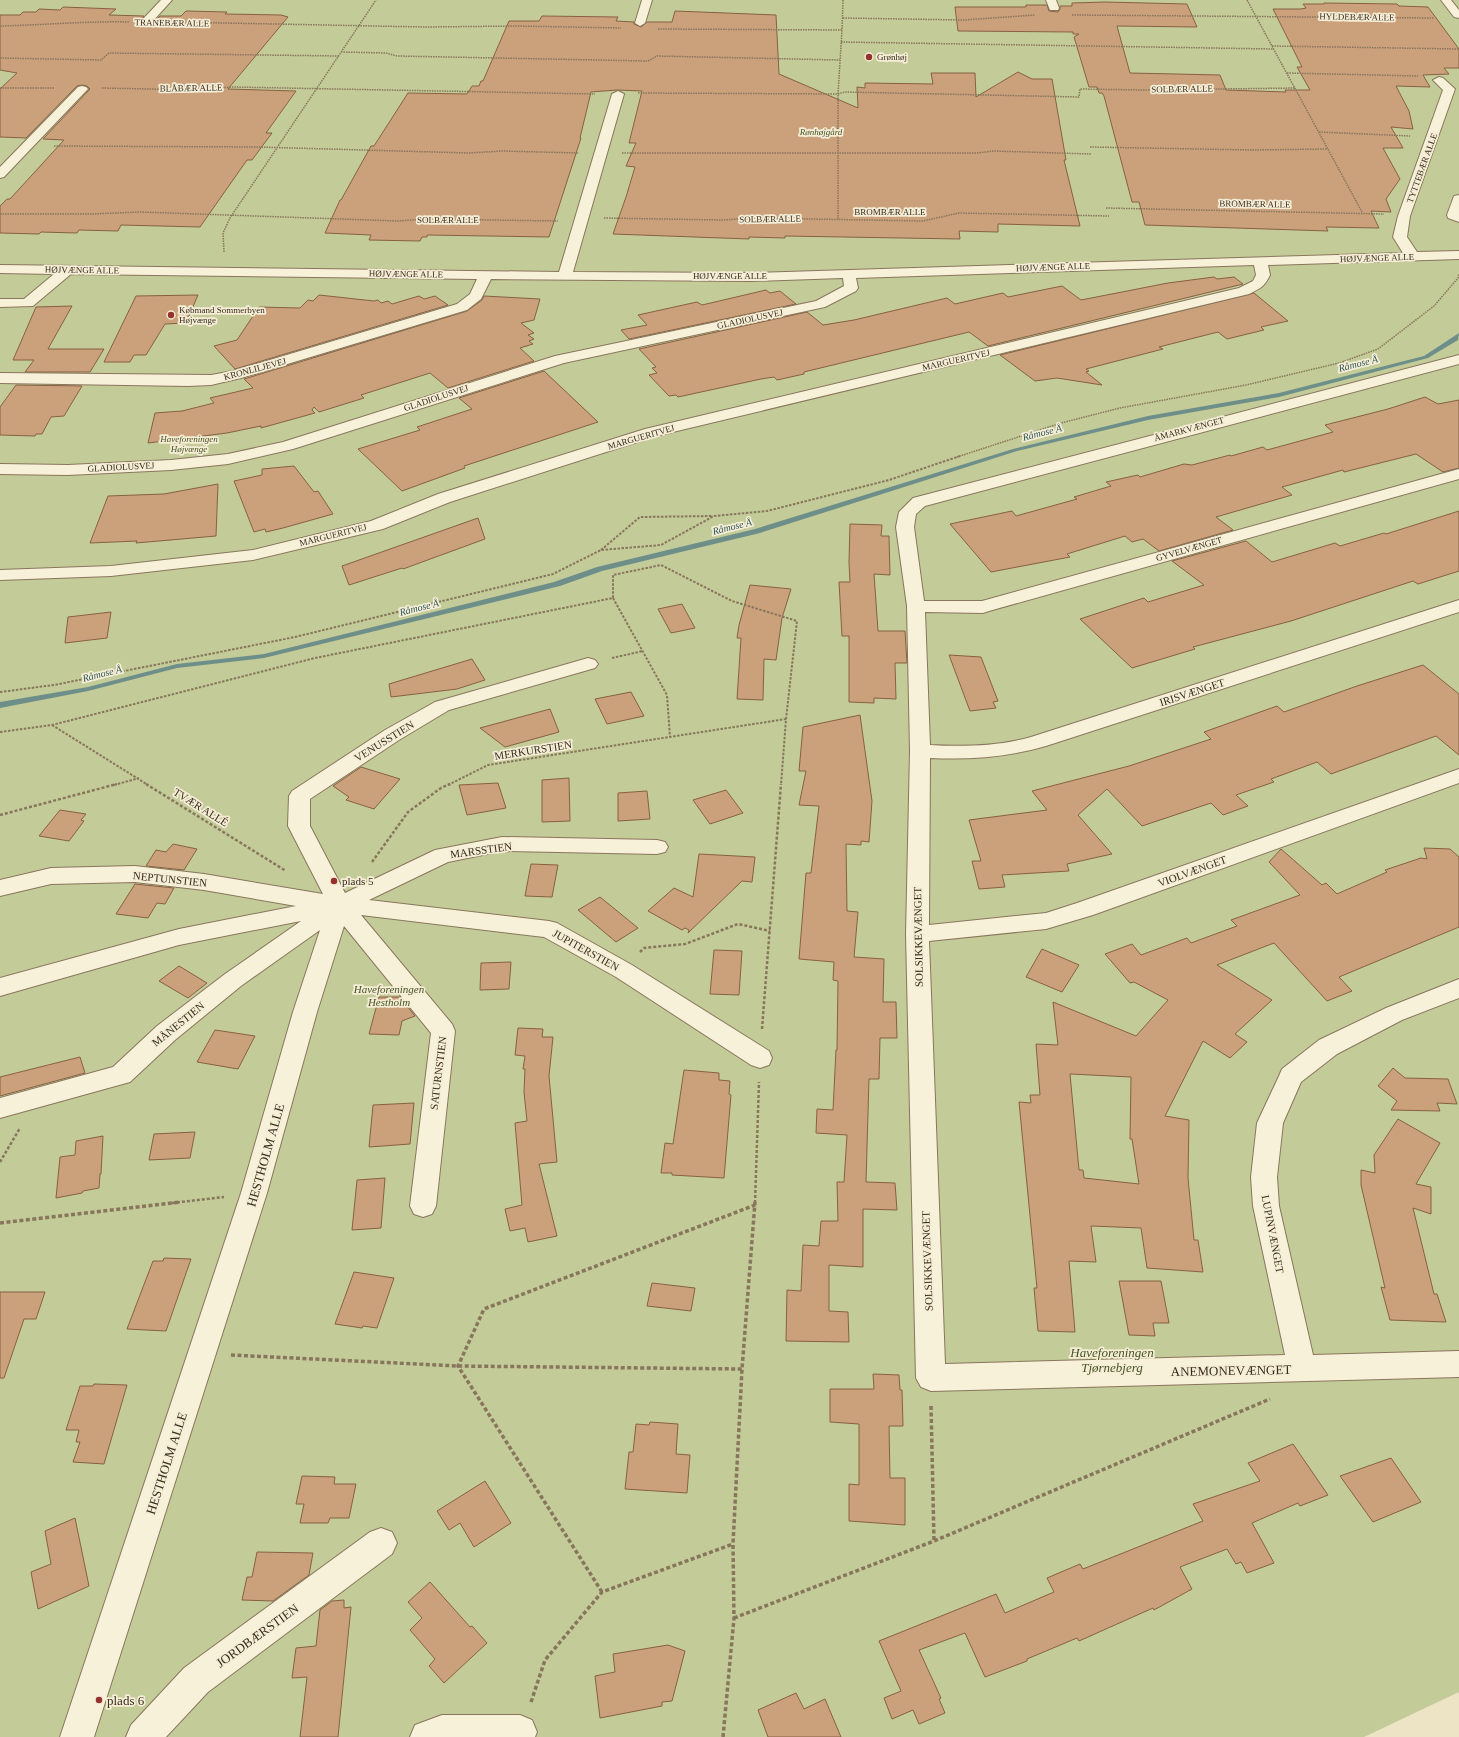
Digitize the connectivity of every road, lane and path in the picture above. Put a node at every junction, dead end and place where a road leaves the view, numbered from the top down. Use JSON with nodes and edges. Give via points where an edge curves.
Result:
{"nodes":[{"id":1,"x":167,"y":0,"type":"edge"},
{"id":2,"x":376,"y":0,"type":"edge"},
{"id":3,"x":647,"y":0,"type":"edge"},
{"id":4,"x":1246,"y":0,"type":"edge"},
{"id":5,"x":1446,"y":0,"type":"edge"},
{"id":6,"x":1458,"y":15,"type":"edge"},
{"id":7,"x":1256,"y":17,"type":"junction"},
{"id":8,"x":1435,"y":18,"type":"dead end"},
{"id":9,"x":148,"y":20,"type":"dead end"},
{"id":10,"x":131,"y":22,"type":"dead end"},
{"id":11,"x":170,"y":22,"type":"dead end"},
{"id":12,"x":640,"y":23,"type":"dead end"},
{"id":13,"x":0,"y":26,"type":"edge"},
{"id":14,"x":359,"y":26,"type":"junction"},
{"id":15,"x":426,"y":27,"type":"dead end"},
{"id":16,"x":842,"y":30,"type":"dead end"},
{"id":17,"x":841,"y":42,"type":"junction"},
{"id":18,"x":1272,"y":46,"type":"junction"},
{"id":19,"x":1274,"y":49,"type":"junction"},
{"id":20,"x":1459,"y":49,"type":"edge"},
{"id":21,"x":342,"y":52,"type":"junction"},
{"id":22,"x":338,"y":56,"type":"junction"},
{"id":23,"x":0,"y":58,"type":"edge"},
{"id":24,"x":840,"y":60,"type":"junction"},
{"id":25,"x":1287,"y":73,"type":"junction"},
{"id":26,"x":1420,"y":76,"type":"dead end"},
{"id":27,"x":1439,"y":80,"type":"dead end"},
{"id":28,"x":0,"y":88,"type":"edge"},
{"id":29,"x":1295,"y":88,"type":"junction"},
{"id":30,"x":82,"y":89,"type":"junction"},
{"id":31,"x":316,"y":89,"type":"junction"},
{"id":32,"x":391,"y":90,"type":"dead end"},
{"id":33,"x":618,"y":94,"type":"dead end"},
{"id":34,"x":838,"y":94,"type":"junction"},
{"id":35,"x":1319,"y":132,"type":"junction"},
{"id":36,"x":1433,"y":137,"type":"junction"},
{"id":37,"x":27,"y":146,"type":"junction"},
{"id":38,"x":1090,"y":147,"type":"dead end"},
{"id":39,"x":277,"y":148,"type":"junction"},
{"id":40,"x":1328,"y":149,"type":"junction"},
{"id":41,"x":356,"y":151,"type":"dead end"},
{"id":42,"x":839,"y":152,"type":"junction"},
{"id":43,"x":1091,"y":154,"type":"dead end"},
{"id":44,"x":0,"y":174,"type":"edge"},
{"id":45,"x":1459,"y":199,"type":"edge"},
{"id":46,"x":1106,"y":208,"type":"dead end"},
{"id":47,"x":1362,"y":213,"type":"junction"},
{"id":48,"x":0,"y":214,"type":"edge"},
{"id":49,"x":232,"y":215,"type":"junction"},
{"id":50,"x":1109,"y":216,"type":"dead end"},
{"id":51,"x":1404,"y":216,"type":"junction"},
{"id":52,"x":1459,"y":218,"type":"edge"},
{"id":53,"x":838,"y":219,"type":"junction"},
{"id":54,"x":581,"y":220,"type":"junction"},
{"id":55,"x":1459,"y":255,"type":"edge"},
{"id":56,"x":1413,"y":256,"type":"junction"},
{"id":57,"x":1260,"y":261,"type":"junction"},
{"id":58,"x":0,"y":269,"type":"edge"},
{"id":59,"x":67,"y":270,"type":"junction"},
{"id":60,"x":224,"y":272,"type":"junction"},
{"id":61,"x":850,"y":274,"type":"junction"},
{"id":62,"x":1459,"y":274,"type":"edge"},
{"id":63,"x":486,"y":275,"type":"junction"},
{"id":64,"x":565,"y":276,"type":"junction"},
{"id":65,"x":22,"y":289,"type":"dead end"},
{"id":66,"x":45,"y":289,"type":"junction"},
{"id":67,"x":0,"y":303,"type":"edge"},
{"id":68,"x":28,"y":303,"type":"junction"},
{"id":69,"x":0,"y":316,"type":"edge"},
{"id":70,"x":1459,"y":359,"type":"edge"},
{"id":71,"x":0,"y":378,"type":"edge"},
{"id":72,"x":0,"y":469,"type":"edge"},
{"id":73,"x":1459,"y":474,"type":"edge"},
{"id":74,"x":919,"y":502,"type":"joint"},
{"id":75,"x":714,"y":516,"type":"junction"},
{"id":76,"x":601,"y":550,"type":"junction"},
{"id":77,"x":6,"y":575,"type":"edge"},
{"id":78,"x":613,"y":598,"type":"dead end"},
{"id":79,"x":916,"y":606,"type":"junction"},
{"id":80,"x":1459,"y":606,"type":"edge"},
{"id":81,"x":643,"y":650,"type":"junction"},
{"id":82,"x":588,"y":664,"type":"joint"},
{"id":83,"x":0,"y":692,"type":"edge"},
{"id":84,"x":786,"y":719,"type":"dead end"},
{"id":85,"x":52,"y":725,"type":"dead end"},
{"id":86,"x":670,"y":737,"type":"junction"},
{"id":87,"x":920,"y":751,"type":"junction"},
{"id":88,"x":1459,"y":776,"type":"edge"},
{"id":89,"x":139,"y":778,"type":"junction"},
{"id":90,"x":0,"y":815,"type":"edge"},
{"id":91,"x":657,"y":846,"type":"dead end"},
{"id":92,"x":368,"y":868,"type":"dead end"},
{"id":93,"x":289,"y":872,"type":"dead end"},
{"id":94,"x":0,"y":888,"type":"edge"},
{"id":95,"x":340,"y":905,"type":"junction"},
{"id":96,"x":770,"y":931,"type":"dead end"},
{"id":97,"x":917,"y":934,"type":"junction"},
{"id":98,"x":624,"y":971,"type":"junction"},
{"id":99,"x":0,"y":987,"type":"edge"},
{"id":100,"x":1459,"y":988,"type":"edge"},
{"id":101,"x":760,"y":1058,"type":"dead end"},
{"id":102,"x":0,"y":1108,"type":"edge"},
{"id":103,"x":254,"y":1193,"type":"junction"},
{"id":104,"x":755,"y":1205,"type":"dead end"},
{"id":105,"x":423,"y":1206,"type":"dead end"},
{"id":106,"x":0,"y":1223,"type":"edge"},
{"id":107,"x":202,"y":1354,"type":"junction"},
{"id":108,"x":1459,"y":1364,"type":"edge"},
{"id":109,"x":458,"y":1366,"type":"junction"},
{"id":110,"x":742,"y":1369,"type":"dead end"},
{"id":111,"x":1302,"y":1369,"type":"junction"},
{"id":112,"x":931,"y":1378,"type":"junction"},
{"id":113,"x":1276,"y":1396,"type":"dead end"},
{"id":114,"x":934,"y":1542,"type":"junction"},
{"id":115,"x":381,"y":1543,"type":"dead end"},
{"id":116,"x":733,"y":1544,"type":"dead end"},
{"id":117,"x":602,"y":1592,"type":"junction"},
{"id":118,"x":734,"y":1618,"type":"dead end"},
{"id":119,"x":520,"y":1732,"type":"joint"},
{"id":120,"x":78,"y":1737,"type":"edge"},
{"id":121,"x":143,"y":1737,"type":"edge"},
{"id":122,"x":427,"y":1737,"type":"edge"}],
"edges":[{"from":1,"to":9,"type":"street","name":"TRANEBÆR ALLE"},
{"from":2,"to":14,"type":"path"},
{"from":3,"to":12,"type":"street"},
{"from":4,"to":7,"type":"path"},
{"from":5,"to":6,"type":"street"},
{"from":7,"to":8,"type":"path","name":"HYLDEBÆR ALLE"},
{"from":7,"to":18,"type":"path"},
{"from":10,"to":13,"type":"path","name":"TRANEBÆR ALLE","via":[[93,21]]},
{"from":11,"to":14,"type":"path","name":"TRANEBÆR ALLE"},
{"from":14,"to":15,"type":"path","name":"TRANEBÆR ALLE"},
{"from":14,"to":21,"type":"path"},
{"from":16,"to":17,"type":"path"},
{"from":17,"to":19,"type":"path"},
{"from":17,"to":24,"type":"path"},
{"from":18,"to":19,"type":"path"},
{"from":18,"to":20,"type":"path"},
{"from":19,"to":25,"type":"path"},
{"from":21,"to":22,"type":"path"},
{"from":21,"to":24,"type":"path","via":[[386,53],[397,56],[648,61],[657,56]]},
{"from":22,"to":23,"type":"path","via":[[109,53],[101,60]]},
{"from":22,"to":31,"type":"path"},
{"from":24,"to":34,"type":"path"},
{"from":25,"to":26,"type":"path"},
{"from":25,"to":29,"type":"path"},
{"from":27,"to":36,"type":"street","name":"TYTTEBÆR ALLE","via":[[1449,89]]},
{"from":28,"to":30,"type":"path","name":"BLÅBÆR ALLE"},
{"from":29,"to":34,"type":"path","name":"SOLBÆR ALLE","via":[[1080,89],[1079,97],[845,92]]},
{"from":29,"to":35,"type":"path"},
{"from":30,"to":31,"type":"path","name":"BLÅBÆR ALLE"},
{"from":30,"to":37,"type":"street"},
{"from":31,"to":32,"type":"path","name":"BLÅBÆR ALLE"},
{"from":31,"to":39,"type":"path"},
{"from":33,"to":54,"type":"street"},
{"from":34,"to":42,"type":"path"},
{"from":35,"to":36,"type":"path"},
{"from":35,"to":40,"type":"path"},
{"from":36,"to":51,"type":"street","name":"TYTTEBÆR ALLE"},
{"from":37,"to":39,"type":"path"},
{"from":37,"to":44,"type":"street"},
{"from":38,"to":40,"type":"path"},
{"from":39,"to":41,"type":"path"},
{"from":39,"to":49,"type":"path"},
{"from":40,"to":47,"type":"path"},
{"from":42,"to":43,"type":"path","via":[[993,151]]},
{"from":42,"to":53,"type":"path"},
{"from":45,"to":52,"type":"street","via":[[1453,215]]},
{"from":46,"to":47,"type":"path","name":"BROMBÆR ALLE"},
{"from":47,"to":51,"type":"path","name":"BROMBÆR ALLE"},
{"from":48,"to":49,"type":"path","name":"SOLBÆR ALLE","via":[[140,212]]},
{"from":49,"to":54,"type":"path","name":"SOLBÆR ALLE","via":[[398,221]]},
{"from":49,"to":60,"type":"path","via":[[223,233]]},
{"from":50,"to":53,"type":"path","name":"BROMBÆR ALLE","via":[[959,213],[923,221]]},
{"from":51,"to":56,"type":"street","name":"TYTTEBÆR ALLE","via":[[1400,236]]},
{"from":53,"to":54,"type":"path","name":"SOLBÆR ALLE"},
{"from":54,"to":64,"type":"street"},
{"from":55,"to":56,"type":"street","name":"HØJVÆNGE ALLE"},
{"from":56,"to":57,"type":"street","name":"HØJVÆNGE ALLE"},
{"from":57,"to":61,"type":"street","name":"HØJVÆNGE ALLE"},
{"from":57,"to":77,"type":"street","name":"MARGUERITVEJ","via":[[1263,275],[1258,284],[1244,291],[651,432],[444,498],[377,525],[253,555],[112,572]]},
{"from":58,"to":59,"type":"street","name":"HØJVÆNGE ALLE"},
{"from":59,"to":60,"type":"street","name":"HØJVÆNGE ALLE"},
{"from":59,"to":66,"type":"street"},
{"from":60,"to":63,"type":"street","name":"HØJVÆNGE ALLE"},
{"from":61,"to":64,"type":"street","name":"HØJVÆNGE ALLE","via":[[751,277]]},
{"from":61,"to":72,"type":"street","name":"GLADIOLUSVEJ","via":[[851,288],[820,304],[560,359],[287,446],[228,459],[171,465],[68,470]]},
{"from":62,"to":75,"type":"path","via":[[1434,306],[1378,349],[1339,363],[1246,385],[1061,422],[888,480],[767,511]]},
{"from":63,"to":64,"type":"street","name":"HØJVÆNGE ALLE"},
{"from":63,"to":71,"type":"street","name":"KRONLILJEVEJ","via":[[476,296],[462,306],[236,376],[211,380]]},
{"from":65,"to":66,"type":"street"},
{"from":66,"to":68,"type":"street"},
{"from":67,"to":68,"type":"street"},
{"from":68,"to":69,"type":"street"},
{"from":70,"to":74,"type":"street","name":"ÅMARKVÆNGET"},
{"from":73,"to":79,"type":"street","name":"GYVELVÆNGET","via":[[983,607]]},
{"from":74,"to":79,"type":"street","name":"SOLSIKKEVÆNGET","via":[[908,512],[905,527]]},
{"from":75,"to":76,"type":"path","via":[[661,545]]},
{"from":75,"to":76,"type":"path","via":[[640,517]]},
{"from":76,"to":83,"type":"path","via":[[553,574],[295,637],[54,685]]},
{"from":78,"to":81,"type":"path"},
{"from":79,"to":87,"type":"street","name":"SOLSIKKEVÆNGET"},
{"from":80,"to":87,"type":"street","name":"IRISVÆNGET","via":[[1016,747],[982,752]]},
{"from":81,"to":82,"type":"path"},
{"from":81,"to":86,"type":"path","via":[[667,696]]},
{"from":82,"to":95,"type":"street","name":"VENUSSTIEN","via":[[442,706],[392,735],[299,796],[299,826]]},
{"from":84,"to":86,"type":"path","name":"MERKURSTIEN"},
{"from":85,"to":89,"type":"path","name":"TVÆR ALLÉ"},
{"from":86,"to":92,"type":"path","name":"MERKURSTIEN","via":[[488,765],[441,788],[408,812]]},
{"from":87,"to":97,"type":"street","name":"SOLSIKKEVÆNGET"},
{"from":88,"to":97,"type":"street","name":"VIOLVÆNGET","via":[[1046,921]]},
{"from":89,"to":90,"type":"path"},
{"from":89,"to":93,"type":"path","name":"TVÆR ALLÉ"},
{"from":91,"to":95,"type":"street","name":"MARSSTIEN","via":[[502,844],[443,855]]},
{"from":94,"to":95,"type":"street","name":"NEPTUNSTIEN","via":[[51,876],[135,874],[204,882]]},
{"from":95,"to":98,"type":"street","name":"JUPITERSTIEN","via":[[549,929]]},
{"from":95,"to":99,"type":"street","via":[[179,937]]},
{"from":95,"to":102,"type":"street","name":"MÅNESTIEN","via":[[166,1032],[122,1075]]},
{"from":95,"to":103,"type":"street","name":"HESTHOLM ALLE","via":[[305,1012]]},
{"from":95,"to":105,"type":"street","name":"SATURNSTIEN","via":[[443,1031]]},
{"from":96,"to":98,"type":"path","via":[[738,924],[685,944],[644,948]]},
{"from":97,"to":112,"type":"street","name":"SOLSIKKEVÆNGET"},
{"from":98,"to":101,"type":"street","name":"JUPITERSTIEN"},
{"from":100,"to":111,"type":"street","name":"LUPINVÆNGET","via":[[1394,1014],[1328,1047],[1291,1076],[1270,1123],[1264,1177],[1266,1206]]},
{"from":103,"to":106,"type":"path"},
{"from":103,"to":107,"type":"street","name":"HESTHOLM ALLE"},
{"from":104,"to":109,"type":"path","via":[[484,1309]]},
{"from":107,"to":109,"type":"path"},
{"from":107,"to":120,"type":"street","name":"HESTHOLM ALLE"},
{"from":108,"to":111,"type":"street","name":"ANEMONEVÆNGET"},
{"from":109,"to":110,"type":"path"},
{"from":109,"to":117,"type":"path"},
{"from":111,"to":112,"type":"street","name":"ANEMONEVÆNGET"},
{"from":112,"to":114,"type":"path"},
{"from":113,"to":114,"type":"path"},
{"from":114,"to":118,"type":"path"},
{"from":115,"to":121,"type":"street","name":"JORDBÆRSTIEN","via":[[196,1680]]},
{"from":116,"to":117,"type":"path"},
{"from":117,"to":119,"type":"path","via":[[545,1660]]},
{"from":119,"to":122,"type":"street","via":[[442,1732]]}]}
